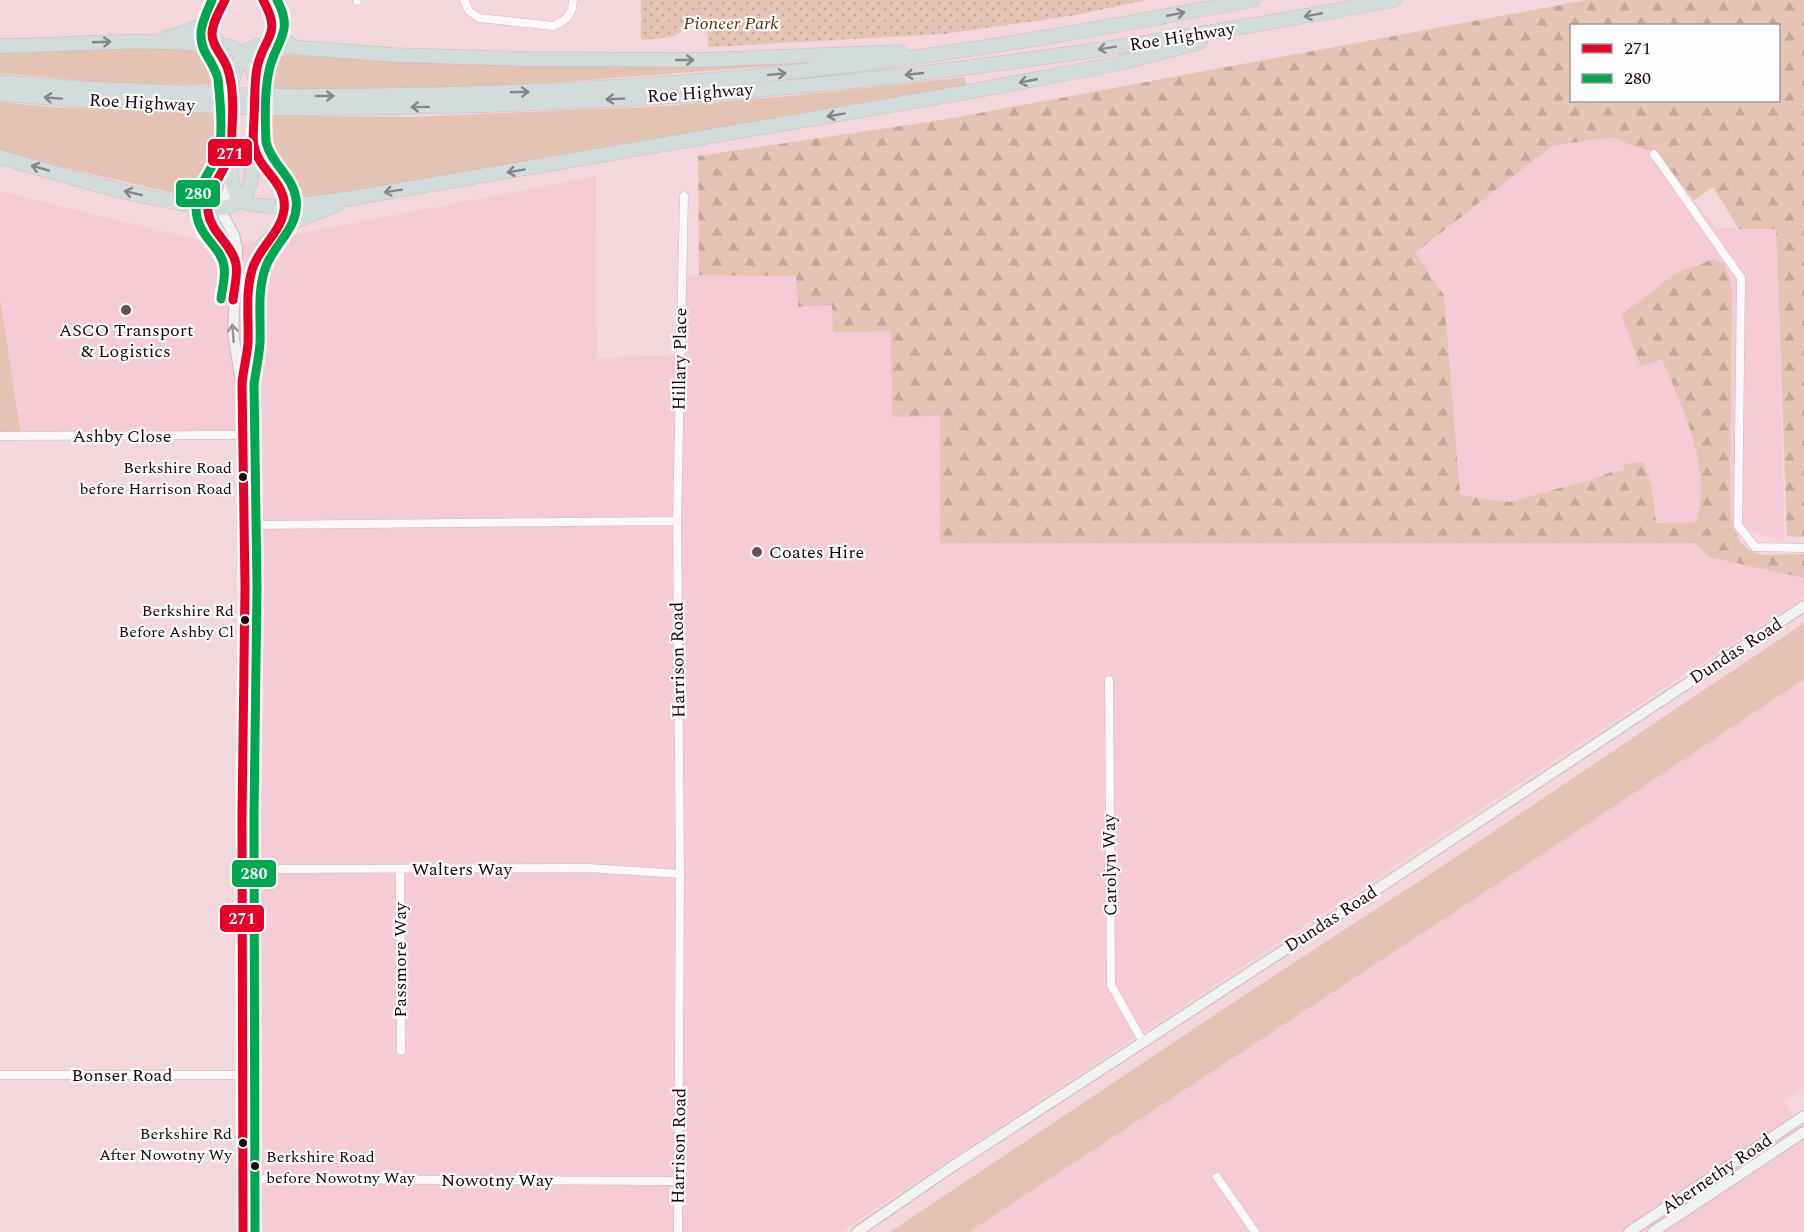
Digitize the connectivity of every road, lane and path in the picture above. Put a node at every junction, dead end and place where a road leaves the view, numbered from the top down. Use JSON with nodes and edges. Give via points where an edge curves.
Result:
{"nodes":[{"id":1,"x":263,"y":0,"type":"edge"},
{"id":2,"x":464,"y":0,"type":"edge"},
{"id":3,"x":573,"y":0,"type":"edge"},
{"id":4,"x":1252,"y":0,"type":"edge"},
{"id":5,"x":1394,"y":0,"type":"edge"},
{"id":6,"x":223,"y":4,"type":"edge"},
{"id":7,"x":1269,"y":23,"type":"junction"},
{"id":8,"x":273,"y":30,"type":"junction"},
{"id":9,"x":152,"y":40,"type":"junction"},
{"id":10,"x":215,"y":45,"type":"junction"},
{"id":11,"x":266,"y":45,"type":"junction"},
{"id":12,"x":0,"y":46,"type":"edge"},
{"id":13,"x":300,"y":48,"type":"junction"},
{"id":14,"x":953,"y":52,"type":"junction"},
{"id":15,"x":243,"y":55,"type":"junction"},
{"id":16,"x":256,"y":80,"type":"junction"},
{"id":17,"x":0,"y":82,"type":"edge"},
{"id":18,"x":231,"y":85,"type":"junction"},
{"id":19,"x":0,"y":94,"type":"edge"},
{"id":20,"x":217,"y":100,"type":"junction"},
{"id":21,"x":267,"y":102,"type":"junction"},
{"id":22,"x":254,"y":145,"type":"junction"},
{"id":23,"x":231,"y":148,"type":"junction"},
{"id":24,"x":1654,"y":154,"type":"dead end"},
{"id":25,"x":0,"y":157,"type":"edge"},
{"id":26,"x":231,"y":171,"type":"junction"},
{"id":27,"x":684,"y":196,"type":"dead end"},
{"id":28,"x":352,"y":198,"type":"junction"},
{"id":29,"x":241,"y":200,"type":"junction"},
{"id":30,"x":284,"y":205,"type":"junction"},
{"id":31,"x":222,"y":208,"type":"junction"},
{"id":32,"x":208,"y":214,"type":"junction"},
{"id":33,"x":263,"y":245,"type":"junction"},
{"id":34,"x":236,"y":263,"type":"junction"},
{"id":35,"x":242,"y":387,"type":"junction"},
{"id":36,"x":243,"y":435,"type":"junction"},
{"id":37,"x":0,"y":436,"type":"edge"},
{"id":38,"x":677,"y":521,"type":"junction"},
{"id":39,"x":244,"y":525,"type":"junction"},
{"id":40,"x":1804,"y":548,"type":"edge"},
{"id":41,"x":1804,"y":606,"type":"edge"},
{"id":42,"x":1108,"y":680,"type":"dead end"},
{"id":43,"x":243,"y":869,"type":"junction"},
{"id":44,"x":400,"y":869,"type":"junction"},
{"id":45,"x":680,"y":874,"type":"junction"},
{"id":46,"x":1143,"y":1042,"type":"junction"},
{"id":47,"x":400,"y":1051,"type":"dead end"},
{"id":48,"x":0,"y":1075,"type":"edge"},
{"id":49,"x":243,"y":1075,"type":"junction"},
{"id":50,"x":1804,"y":1116,"type":"edge"},
{"id":51,"x":1804,"y":1132,"type":"edge"},
{"id":52,"x":1217,"y":1177,"type":"dead end"},
{"id":53,"x":243,"y":1179,"type":"junction"},
{"id":54,"x":679,"y":1181,"type":"junction"},
{"id":55,"x":243,"y":1232,"type":"edge"},
{"id":56,"x":678,"y":1232,"type":"edge"},
{"id":57,"x":857,"y":1232,"type":"edge"},
{"id":58,"x":1256,"y":1232,"type":"edge"},
{"id":59,"x":1629,"y":1232,"type":"edge"},
{"id":60,"x":1653,"y":1232,"type":"edge"}],
"edges":[{"from":1,"to":8,"type":"main road","via":[[271,14]]},
{"from":2,"to":3,"type":"street","via":[[469,11],[479,18],[553,26],[567,17]]},
{"from":14,"to":4,"type":"highway","name":"Roe Highway","one_way":true},
{"from":5,"to":7,"type":"highway","name":"Roe Highway","one_way":true},
{"from":6,"to":9,"type":"highway","via":[[193,31]]},
{"from":6,"to":10,"type":"main road","via":[[213,27]]},
{"from":7,"to":21,"type":"highway","name":"Roe Highway","one_way":true,"via":[[954,69],[745,90],[485,106]]},
{"from":7,"to":28,"type":"highway","one_way":true,"via":[[1120,63],[1052,76]]},
{"from":8,"to":11,"type":"main road"},
{"from":8,"to":13,"type":"highway","via":[[288,44]]},
{"from":9,"to":10,"type":"highway"},
{"from":12,"to":9,"type":"highway","one_way":true},
{"from":10,"to":15,"type":"highway"},
{"from":10,"to":18,"type":"main road","via":[[227,66]]},
{"from":11,"to":13,"type":"highway"},
{"from":11,"to":15,"type":"highway","via":[[253,47]]},
{"from":11,"to":16,"type":"main road"},
{"from":13,"to":14,"type":"highway","one_way":true,"via":[[462,58],[631,60]]},
{"from":21,"to":14,"type":"highway","name":"Roe Highway","one_way":true,"via":[[544,92],[742,78]]},
{"from":15,"to":16,"type":"highway"},
{"from":15,"to":18,"type":"highway"},
{"from":16,"to":22,"type":"main road"},
{"from":17,"to":20,"type":"highway","name":"Roe Highway"},
{"from":18,"to":23,"type":"main road"},
{"from":20,"to":19,"type":"highway","name":"Roe Highway","one_way":true,"via":[[121,103]]},
{"from":20,"to":21,"type":"highway","name":"Roe Highway","bridge":true},
{"from":22,"to":29,"type":"highway","via":[[250,184]]},
{"from":22,"to":30,"type":"main road","via":[[281,191]]},
{"from":23,"to":26,"type":"main road"},
{"from":23,"to":32,"type":"main road","via":[[210,193]]},
{"from":24,"to":40,"type":"street","via":[[1741,278],[1738,525],[1755,547]]},
{"from":32,"to":25,"type":"highway","one_way":true,"via":[[186,204]]},
{"from":26,"to":29,"type":"highway","via":[[234,189]]},
{"from":26,"to":31,"type":"main road"},
{"from":27,"to":38,"type":"street","name":"Hillary Place"},
{"from":28,"to":30,"type":"highway"},
{"from":28,"to":33,"type":"highway","via":[[286,225]]},
{"from":29,"to":30,"type":"highway","via":[[254,206]]},
{"from":29,"to":31,"type":"highway"},
{"from":30,"to":33,"type":"main road","via":[[278,225]]},
{"from":31,"to":32,"type":"highway"},
{"from":31,"to":34,"type":"main road","via":[[236,240]]},
{"from":32,"to":34,"type":"main road"},
{"from":33,"to":35,"type":"main road","via":[[250,285]]},
{"from":35,"to":34,"type":"main road","one_way":true,"via":[[233,333]]},
{"from":35,"to":36,"type":"main road"},
{"from":36,"to":37,"type":"street","name":"Ashby Close"},
{"from":36,"to":39,"type":"main road"},
{"from":38,"to":39,"type":"street"},
{"from":38,"to":45,"type":"street","name":"Harrison Road"},
{"from":39,"to":43,"type":"main road"},
{"from":41,"to":46,"type":"main road","name":"Dundas Road"},
{"from":42,"to":46,"type":"street","name":"Carolyn Way","via":[[1111,985]]},
{"from":43,"to":44,"type":"street","name":"Walters Way"},
{"from":43,"to":49,"type":"main road"},
{"from":44,"to":45,"type":"street","name":"Walters Way","via":[[589,868]]},
{"from":44,"to":47,"type":"street","name":"Passmore Way"},
{"from":45,"to":54,"type":"street","name":"Harrison Road"},
{"from":46,"to":57,"type":"main road","name":"Dundas Road"},
{"from":48,"to":49,"type":"street","name":"Bonser Road"},
{"from":49,"to":53,"type":"main road"},
{"from":50,"to":59,"type":"main road","name":"Abernethy Road"},
{"from":51,"to":60,"type":"main road","name":"Abernethy Road"},
{"from":52,"to":58,"type":"street"},
{"from":53,"to":54,"type":"street","name":"Nowotny Way"},
{"from":53,"to":55,"type":"main road"},
{"from":54,"to":56,"type":"street","name":"Harrison Road"}]}
